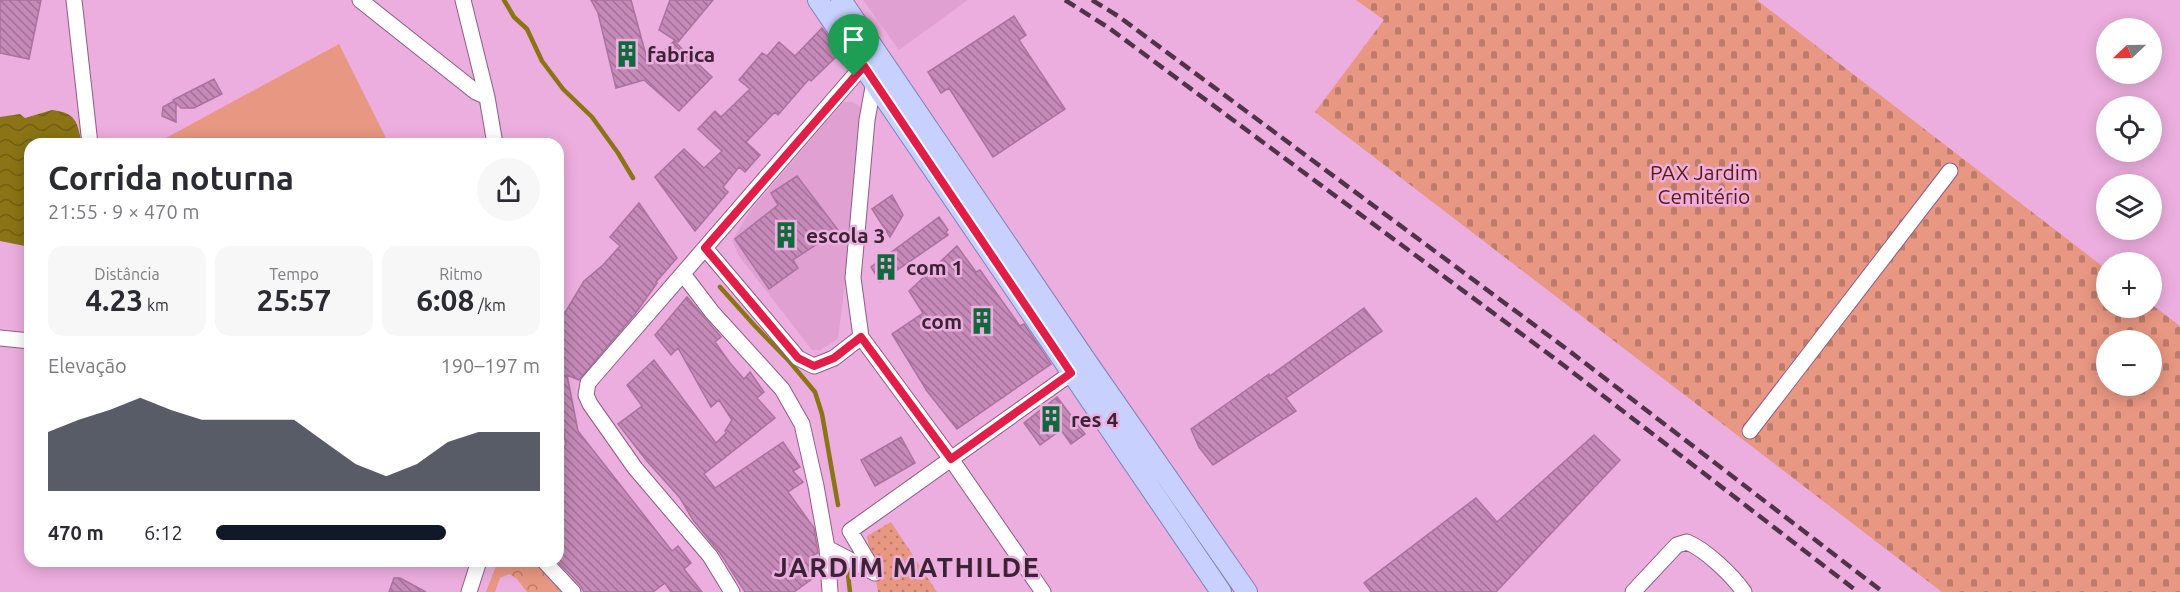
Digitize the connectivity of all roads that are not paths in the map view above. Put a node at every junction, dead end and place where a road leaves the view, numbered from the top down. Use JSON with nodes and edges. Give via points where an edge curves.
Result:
{"nodes":[{"id":1,"x":74,"y":0,"type":"edge"},
{"id":2,"x":360,"y":0,"type":"edge"},
{"id":3,"x":463,"y":0,"type":"edge"},
{"id":4,"x":818,"y":0,"type":"edge"},
{"id":5,"x":841,"y":0,"type":"edge"},
{"id":6,"x":872,"y":68,"type":"junction"},
{"id":7,"x":487,"y":97,"type":"junction"},
{"id":8,"x":89,"y":138,"type":"edge"},
{"id":9,"x":494,"y":138,"type":"edge"},
{"id":10,"x":1950,"y":171,"type":"dead end"},
{"id":11,"x":705,"y":248,"type":"junction"},
{"id":12,"x":683,"y":274,"type":"junction"},
{"id":13,"x":861,"y":337,"type":"junction"},
{"id":14,"x":0,"y":338,"type":"edge"},
{"id":15,"x":24,"y":340,"type":"edge"},
{"id":16,"x":1074,"y":371,"type":"junction"},
{"id":17,"x":1750,"y":431,"type":"dead end"},
{"id":18,"x":951,"y":459,"type":"junction"},
{"id":19,"x":827,"y":548,"type":"junction"},
{"id":20,"x":476,"y":567,"type":"edge"},
{"id":21,"x":550,"y":567,"type":"edge"},
{"id":22,"x":469,"y":592,"type":"edge"},
{"id":23,"x":573,"y":592,"type":"edge"},
{"id":24,"x":732,"y":592,"type":"edge"},
{"id":25,"x":830,"y":592,"type":"edge"},
{"id":26,"x":1043,"y":592,"type":"edge"},
{"id":27,"x":1221,"y":592,"type":"edge"},
{"id":28,"x":1247,"y":592,"type":"edge"},
{"id":29,"x":1633,"y":592,"type":"edge"},
{"id":30,"x":1744,"y":592,"type":"edge"}],
"edges":[{"from":1,"to":8,"type":"street"},
{"from":2,"to":7,"type":"street"},
{"from":3,"to":7,"type":"street"},
{"from":4,"to":6,"type":"main road"},
{"from":5,"to":6,"type":"main road"},
{"from":6,"to":11,"type":"street"},
{"from":6,"to":13,"type":"street","via":[[853,278]]},
{"from":6,"to":16,"type":"main road"},
{"from":7,"to":9,"type":"street"},
{"from":10,"to":17,"type":"street"},
{"from":11,"to":12,"type":"street"},
{"from":11,"to":13,"type":"street","via":[[798,358],[814,366],[834,358]]},
{"from":12,"to":19,"type":"street","via":[[782,389],[802,424]]},
{"from":12,"to":24,"type":"street","via":[[588,383],[586,395],[635,468],[710,556]]},
{"from":13,"to":18,"type":"street"},
{"from":14,"to":15,"type":"street"},
{"from":16,"to":18,"type":"street"},
{"from":16,"to":27,"type":"main road"},
{"from":16,"to":28,"type":"main road"},
{"from":18,"to":19,"type":"street","via":[[850,531],[874,573]]},
{"from":18,"to":26,"type":"street"},
{"from":19,"to":25,"type":"street"},
{"from":20,"to":22,"type":"street"},
{"from":21,"to":23,"type":"street"},
{"from":29,"to":30,"type":"street","via":[[1677,545],[1687,542],[1698,546]]}]}
